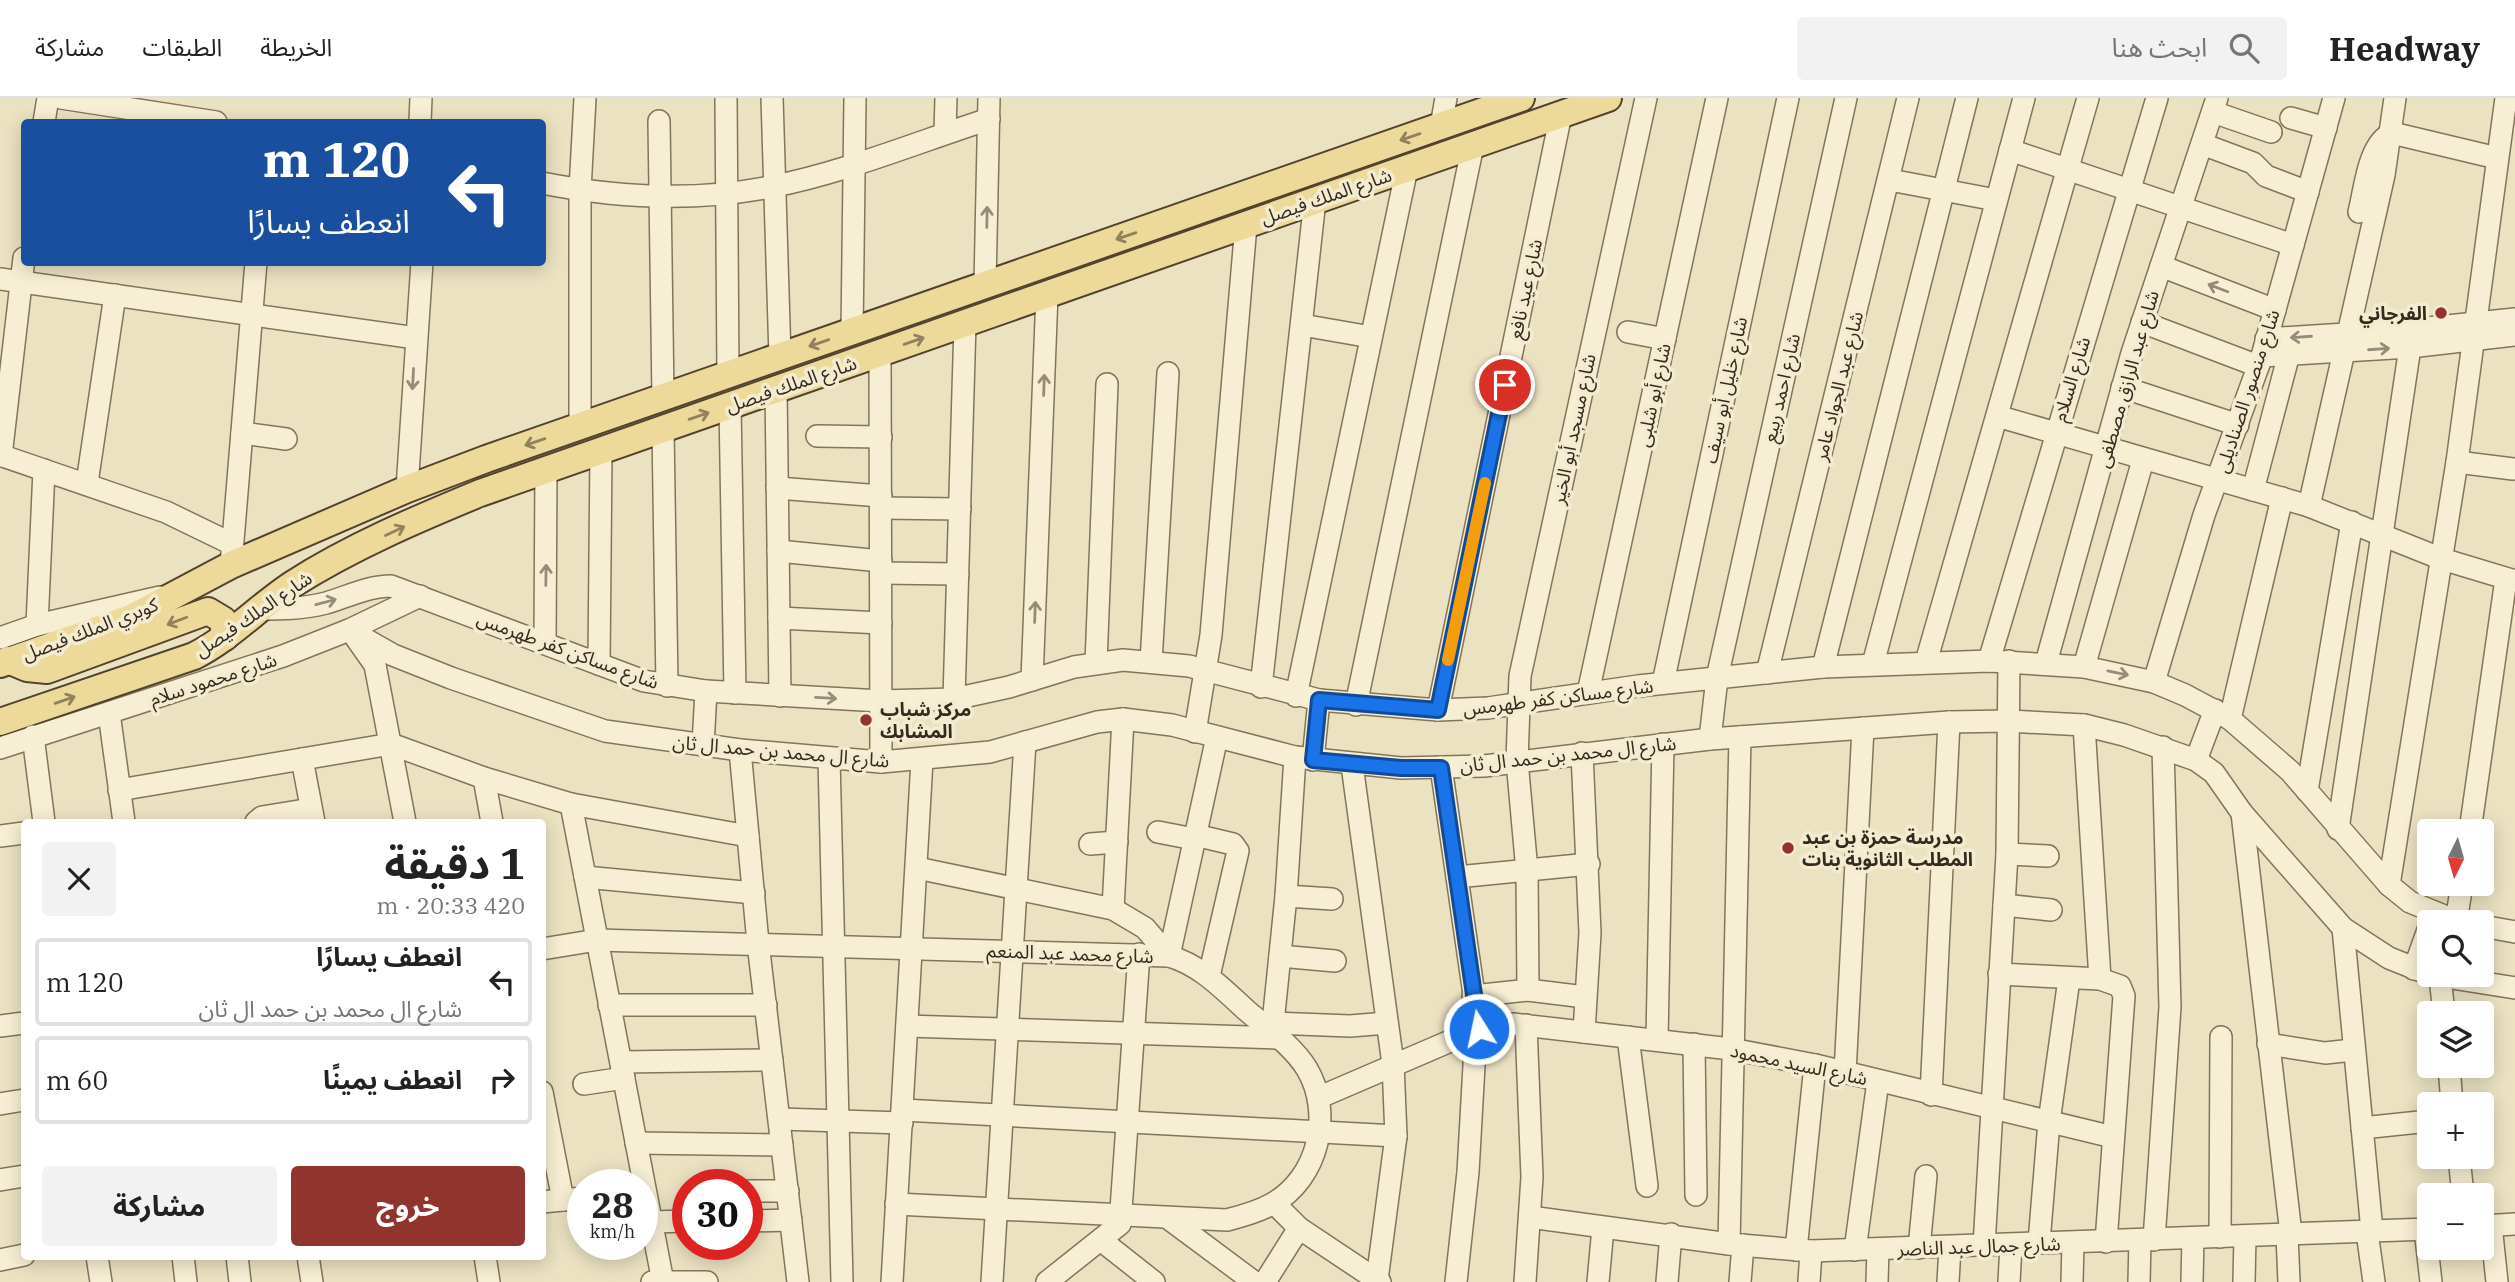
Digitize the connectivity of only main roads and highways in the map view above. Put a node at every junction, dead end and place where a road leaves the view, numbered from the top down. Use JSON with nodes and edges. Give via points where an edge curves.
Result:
{"nodes":[{"id":1,"x":1521,"y":98,"type":"edge"},
{"id":2,"x":1608,"y":98,"type":"edge"},
{"id":3,"x":1208,"y":208,"type":"junction"},
{"id":4,"x":1163,"y":223,"type":"junction"},
{"id":5,"x":1221,"y":234,"type":"junction"},
{"id":6,"x":1178,"y":248,"type":"junction"},
{"id":7,"x":179,"y":592,"type":"joint"},
{"id":8,"x":225,"y":637,"type":"junction"},
{"id":9,"x":3,"y":654,"type":"edge"},
{"id":10,"x":0,"y":722,"type":"edge"}],
"edges":[{"from":1,"to":3,"type":"main road","name":"شارع الملك فيصل","one_way":true},
{"from":2,"to":5,"type":"main road","name":"شارع الملك فيصل"},
{"from":3,"to":4,"type":"main road","name":"شارع الملك فيصل"},
{"from":3,"to":5,"type":"main road","via":[[1206,224]]},
{"from":4,"to":6,"type":"main road","via":[[1178,235]]},
{"from":4,"to":7,"type":"main road","name":"شارع الملك فيصل","one_way":true,"via":[[407,489],[232,555]]},
{"from":5,"to":6,"type":"main road","name":"شارع الملك فيصل"},
{"from":8,"to":6,"type":"main road","name":"شارع الملك فيصل","one_way":true,"via":[[296,582],[393,531],[480,493]]},
{"from":7,"to":9,"type":"main road","name":"كوبري الملك فيصل","via":[[131,618]]},
{"from":8,"to":9,"type":"main road","one_way":true,"via":[[223,620],[208,611],[47,670],[27,668]]},
{"from":10,"to":8,"type":"main road","name":"شارع الملك فيصل","one_way":true,"via":[[194,656]]}]}
